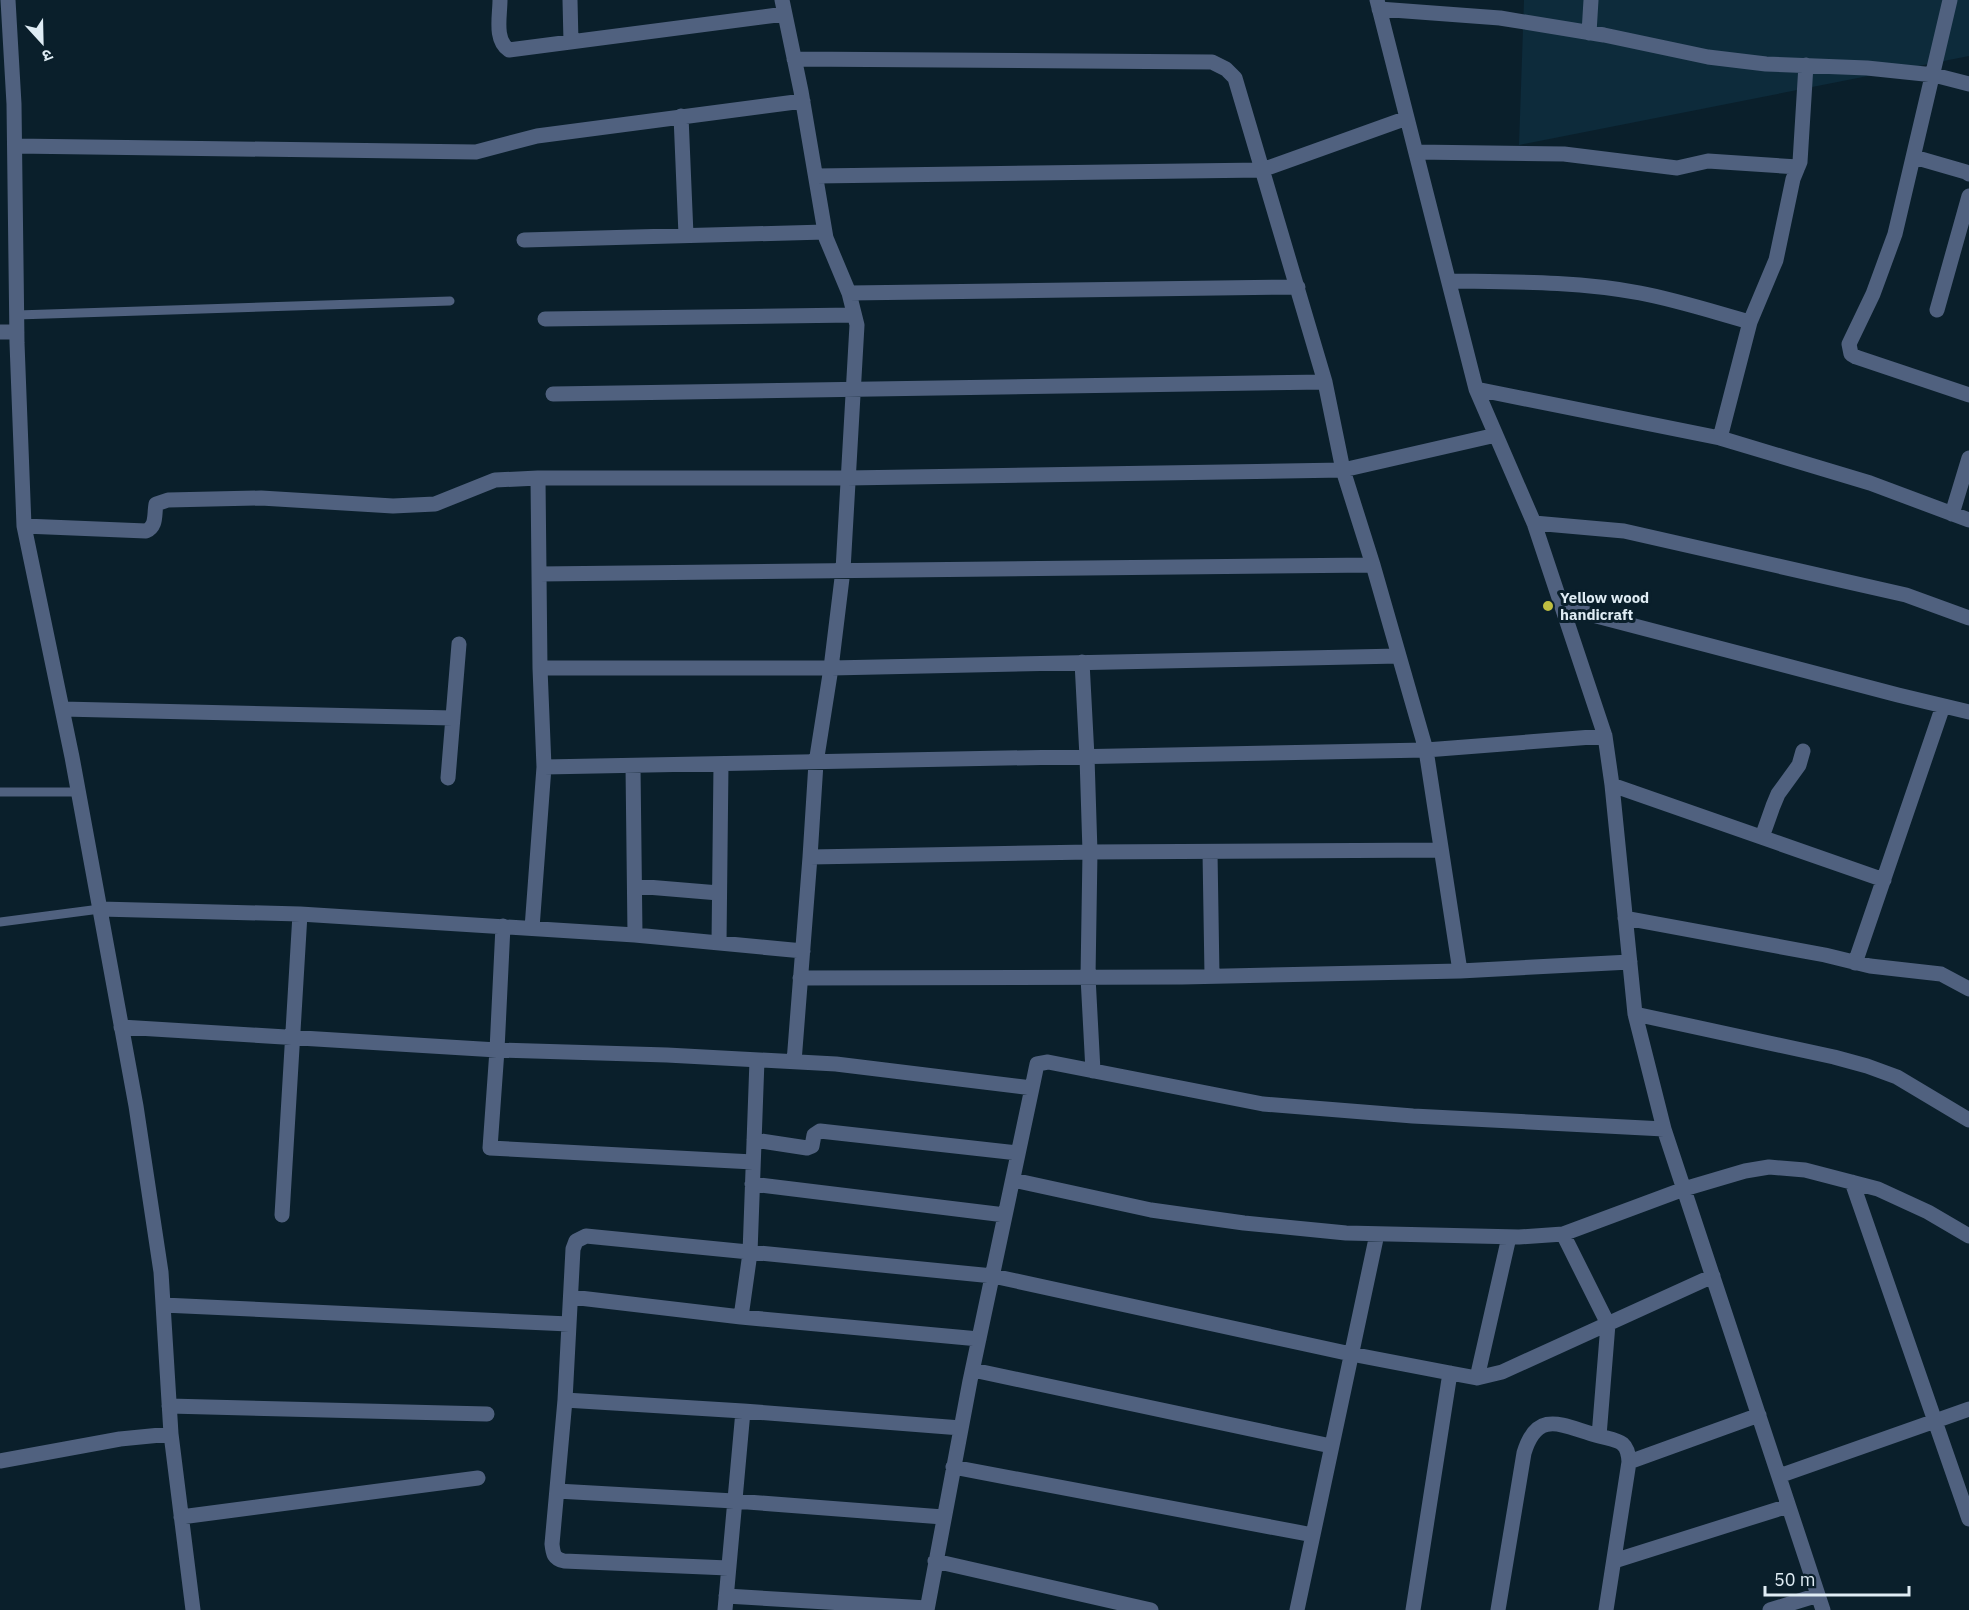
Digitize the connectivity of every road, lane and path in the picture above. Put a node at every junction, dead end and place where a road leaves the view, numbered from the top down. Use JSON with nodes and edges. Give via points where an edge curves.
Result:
{"nodes":[{"id":1,"x":8,"y":0,"type":"edge"},
{"id":2,"x":500,"y":0,"type":"edge"},
{"id":3,"x":570,"y":0,"type":"edge"},
{"id":4,"x":1592,"y":0,"type":"edge"},
{"id":5,"x":1950,"y":0,"type":"edge"},
{"id":6,"x":1378,"y":5,"type":"edge"},
{"id":7,"x":783,"y":7,"type":"edge"},
{"id":8,"x":1589,"y":33,"type":"junction"},
{"id":9,"x":571,"y":42,"type":"junction"},
{"id":10,"x":794,"y":59,"type":"junction"},
{"id":11,"x":1806,"y":65,"type":"junction"},
{"id":12,"x":1934,"y":75,"type":"junction"},
{"id":13,"x":1969,"y":84,"type":"edge"},
{"id":14,"x":802,"y":101,"type":"junction"},
{"id":15,"x":681,"y":116,"type":"junction"},
{"id":16,"x":1407,"y":118,"type":"junction"},
{"id":17,"x":15,"y":146,"type":"junction"},
{"id":18,"x":1416,"y":152,"type":"junction"},
{"id":19,"x":1914,"y":157,"type":"junction"},
{"id":20,"x":1797,"y":167,"type":"junction"},
{"id":21,"x":1262,"y":170,"type":"junction"},
{"id":22,"x":1969,"y":174,"type":"edge"},
{"id":23,"x":816,"y":176,"type":"junction"},
{"id":24,"x":1969,"y":196,"type":"edge"},
{"id":25,"x":825,"y":232,"type":"junction"},
{"id":26,"x":686,"y":235,"type":"junction"},
{"id":27,"x":524,"y":240,"type":"dead end"},
{"id":28,"x":1449,"y":281,"type":"junction"},
{"id":29,"x":1298,"y":287,"type":"junction"},
{"id":30,"x":849,"y":293,"type":"junction"},
{"id":31,"x":450,"y":301,"type":"dead end"},
{"id":32,"x":1936,"y":310,"type":"dead end"},
{"id":33,"x":17,"y":315,"type":"junction"},
{"id":34,"x":854,"y":315,"type":"junction"},
{"id":35,"x":545,"y":319,"type":"dead end"},
{"id":36,"x":1750,"y":322,"type":"junction"},
{"id":37,"x":0,"y":332,"type":"edge"},
{"id":38,"x":17,"y":332,"type":"junction"},
{"id":39,"x":1325,"y":382,"type":"junction"},
{"id":40,"x":1476,"y":388,"type":"junction"},
{"id":41,"x":852,"y":390,"type":"junction"},
{"id":42,"x":553,"y":394,"type":"dead end"},
{"id":43,"x":1969,"y":395,"type":"edge"},
{"id":44,"x":1496,"y":435,"type":"junction"},
{"id":45,"x":1720,"y":438,"type":"junction"},
{"id":46,"x":1969,"y":458,"type":"edge"},
{"id":47,"x":1343,"y":470,"type":"junction"},
{"id":48,"x":538,"y":478,"type":"junction"},
{"id":49,"x":847,"y":478,"type":"junction"},
{"id":50,"x":1952,"y":514,"type":"junction"},
{"id":51,"x":1969,"y":520,"type":"edge"},
{"id":52,"x":1534,"y":523,"type":"junction"},
{"id":53,"x":24,"y":526,"type":"junction"},
{"id":54,"x":1373,"y":565,"type":"junction"},
{"id":55,"x":843,"y":570,"type":"junction"},
{"id":56,"x":539,"y":574,"type":"junction"},
{"id":57,"x":1562,"y":607,"type":"junction"},
{"id":58,"x":1969,"y":618,"type":"edge"},
{"id":59,"x":459,"y":644,"type":"dead end"},
{"id":60,"x":1399,"y":656,"type":"junction"},
{"id":61,"x":1082,"y":662,"type":"junction"},
{"id":62,"x":540,"y":668,"type":"junction"},
{"id":63,"x":831,"y":668,"type":"junction"},
{"id":64,"x":1943,"y":706,"type":"junction"},
{"id":65,"x":62,"y":709,"type":"junction"},
{"id":66,"x":1969,"y":712,"type":"edge"},
{"id":67,"x":453,"y":718,"type":"junction"},
{"id":68,"x":1605,"y":736,"type":"junction"},
{"id":69,"x":1426,"y":750,"type":"junction"},
{"id":70,"x":1803,"y":751,"type":"dead end"},
{"id":71,"x":1087,"y":757,"type":"junction"},
{"id":72,"x":816,"y":763,"type":"junction"},
{"id":73,"x":721,"y":765,"type":"junction"},
{"id":74,"x":633,"y":766,"type":"junction"},
{"id":75,"x":544,"y":767,"type":"junction"},
{"id":76,"x":448,"y":778,"type":"dead end"},
{"id":77,"x":1612,"y":785,"type":"junction"},
{"id":78,"x":0,"y":792,"type":"edge"},
{"id":79,"x":78,"y":792,"type":"junction"},
{"id":80,"x":1762,"y":837,"type":"junction"},
{"id":81,"x":1440,"y":850,"type":"junction"},
{"id":82,"x":1090,"y":852,"type":"junction"},
{"id":83,"x":1210,"y":852,"type":"junction"},
{"id":84,"x":810,"y":857,"type":"junction"},
{"id":85,"x":1884,"y":880,"type":"junction"},
{"id":86,"x":635,"y":886,"type":"junction"},
{"id":87,"x":719,"y":893,"type":"junction"},
{"id":88,"x":100,"y":909,"type":"junction"},
{"id":89,"x":300,"y":914,"type":"junction"},
{"id":90,"x":1625,"y":918,"type":"junction"},
{"id":91,"x":0,"y":922,"type":"edge"},
{"id":92,"x":503,"y":926,"type":"junction"},
{"id":93,"x":532,"y":928,"type":"junction"},
{"id":94,"x":635,"y":935,"type":"junction"},
{"id":95,"x":719,"y":943,"type":"junction"},
{"id":96,"x":803,"y":951,"type":"junction"},
{"id":97,"x":1630,"y":962,"type":"junction"},
{"id":98,"x":1855,"y":963,"type":"junction"},
{"id":99,"x":1460,"y":971,"type":"junction"},
{"id":100,"x":1212,"y":976,"type":"junction"},
{"id":101,"x":1088,"y":977,"type":"junction"},
{"id":102,"x":800,"y":978,"type":"junction"},
{"id":103,"x":1969,"y":988,"type":"edge"},
{"id":104,"x":1635,"y":1014,"type":"junction"},
{"id":105,"x":121,"y":1027,"type":"junction"},
{"id":106,"x":292,"y":1037,"type":"junction"},
{"id":107,"x":497,"y":1050,"type":"junction"},
{"id":108,"x":757,"y":1060,"type":"junction"},
{"id":109,"x":794,"y":1062,"type":"junction"},
{"id":110,"x":1093,"y":1071,"type":"junction"},
{"id":111,"x":1032,"y":1088,"type":"junction"},
{"id":112,"x":1969,"y":1120,"type":"edge"},
{"id":113,"x":1664,"y":1129,"type":"junction"},
{"id":114,"x":754,"y":1140,"type":"junction"},
{"id":115,"x":1018,"y":1154,"type":"junction"},
{"id":116,"x":753,"y":1162,"type":"junction"},
{"id":117,"x":1013,"y":1180,"type":"junction"},
{"id":118,"x":1852,"y":1182,"type":"junction"},
{"id":119,"x":752,"y":1184,"type":"junction"},
{"id":120,"x":1684,"y":1189,"type":"junction"},
{"id":121,"x":282,"y":1215,"type":"dead end"},
{"id":122,"x":1005,"y":1215,"type":"junction"},
{"id":123,"x":1377,"y":1234,"type":"junction"},
{"id":124,"x":1563,"y":1234,"type":"junction"},
{"id":125,"x":1969,"y":1236,"type":"edge"},
{"id":126,"x":1509,"y":1237,"type":"junction"},
{"id":127,"x":750,"y":1253,"type":"junction"},
{"id":128,"x":993,"y":1276,"type":"junction"},
{"id":129,"x":1713,"y":1276,"type":"junction"},
{"id":130,"x":571,"y":1297,"type":"junction"},
{"id":131,"x":163,"y":1305,"type":"junction"},
{"id":132,"x":741,"y":1317,"type":"junction"},
{"id":133,"x":569,"y":1324,"type":"junction"},
{"id":134,"x":1608,"y":1324,"type":"junction"},
{"id":135,"x":979,"y":1338,"type":"junction"},
{"id":136,"x":1351,"y":1354,"type":"junction"},
{"id":137,"x":973,"y":1370,"type":"junction"},
{"id":138,"x":1450,"y":1373,"type":"junction"},
{"id":139,"x":1476,"y":1378,"type":"junction"},
{"id":140,"x":566,"y":1400,"type":"junction"},
{"id":141,"x":169,"y":1406,"type":"junction"},
{"id":142,"x":1969,"y":1409,"type":"edge"},
{"id":143,"x":743,"y":1411,"type":"junction"},
{"id":144,"x":487,"y":1414,"type":"dead end"},
{"id":145,"x":1759,"y":1415,"type":"junction"},
{"id":146,"x":1936,"y":1421,"type":"junction"},
{"id":147,"x":961,"y":1428,"type":"junction"},
{"id":148,"x":171,"y":1434,"type":"junction"},
{"id":149,"x":1599,"y":1436,"type":"junction"},
{"id":150,"x":1331,"y":1446,"type":"junction"},
{"id":151,"x":0,"y":1461,"type":"edge"},
{"id":152,"x":1629,"y":1462,"type":"junction"},
{"id":153,"x":953,"y":1467,"type":"junction"},
{"id":154,"x":1779,"y":1476,"type":"junction"},
{"id":155,"x":478,"y":1478,"type":"dead end"},
{"id":156,"x":557,"y":1491,"type":"junction"},
{"id":157,"x":735,"y":1501,"type":"junction"},
{"id":158,"x":1788,"y":1506,"type":"junction"},
{"id":159,"x":181,"y":1517,"type":"junction"},
{"id":160,"x":943,"y":1517,"type":"junction"},
{"id":161,"x":1969,"y":1519,"type":"edge"},
{"id":162,"x":1313,"y":1534,"type":"junction"},
{"id":163,"x":935,"y":1561,"type":"junction"},
{"id":164,"x":1614,"y":1561,"type":"junction"},
{"id":165,"x":728,"y":1568,"type":"junction"},
{"id":166,"x":1818,"y":1595,"type":"junction"},
{"id":167,"x":726,"y":1603,"type":"edge"},
{"id":168,"x":927,"y":1609,"type":"edge"},
{"id":169,"x":193,"y":1610,"type":"edge"},
{"id":170,"x":1151,"y":1610,"type":"edge"},
{"id":171,"x":1297,"y":1610,"type":"edge"},
{"id":172,"x":1413,"y":1610,"type":"edge"},
{"id":173,"x":1498,"y":1610,"type":"edge"},
{"id":174,"x":1606,"y":1610,"type":"edge"},
{"id":175,"x":1770,"y":1610,"type":"edge"},
{"id":176,"x":1823,"y":1610,"type":"edge"}],
"edges":[{"from":1,"to":17,"type":"street"},
{"from":2,"to":9,"type":"street","via":[[500,37],[509,50]]},
{"from":3,"to":9,"type":"street"},
{"from":4,"to":8,"type":"street"},
{"from":5,"to":12,"type":"street"},
{"from":6,"to":8,"type":"street","via":[[1500,18]]},
{"from":6,"to":16,"type":"street"},
{"from":7,"to":9,"type":"street"},
{"from":7,"to":10,"type":"street"},
{"from":8,"to":11,"type":"street","via":[[1708,57]]},
{"from":10,"to":14,"type":"street"},
{"from":10,"to":21,"type":"street","via":[[1212,62],[1235,78]]},
{"from":11,"to":12,"type":"street"},
{"from":11,"to":20,"type":"street","via":[[1802,154]]},
{"from":12,"to":13,"type":"street"},
{"from":12,"to":19,"type":"street"},
{"from":14,"to":15,"type":"street"},
{"from":14,"to":23,"type":"street"},
{"from":15,"to":17,"type":"street","via":[[537,136],[476,152],[456,153]]},
{"from":15,"to":26,"type":"street"},
{"from":16,"to":18,"type":"street"},
{"from":16,"to":21,"type":"street"},
{"from":17,"to":33,"type":"street"},
{"from":18,"to":20,"type":"street","via":[[1563,154],[1677,168],[1708,161]]},
{"from":18,"to":28,"type":"street"},
{"from":19,"to":22,"type":"street"},
{"from":19,"to":43,"type":"street","via":[[1884,265],[1849,350],[1856,357]]},
{"from":20,"to":36,"type":"street","via":[[1776,260]]},
{"from":21,"to":23,"type":"street"},
{"from":21,"to":29,"type":"street"},
{"from":23,"to":25,"type":"street"},
{"from":24,"to":32,"type":"street"},
{"from":25,"to":26,"type":"street"},
{"from":25,"to":30,"type":"street"},
{"from":26,"to":27,"type":"street"},
{"from":28,"to":36,"type":"street","via":[[1542,282],[1641,293]]},
{"from":28,"to":40,"type":"street"},
{"from":29,"to":30,"type":"street"},
{"from":29,"to":39,"type":"street"},
{"from":30,"to":34,"type":"street"},
{"from":31,"to":33,"type":"lane"},
{"from":33,"to":38,"type":"street"},
{"from":34,"to":35,"type":"street"},
{"from":34,"to":41,"type":"street","via":[[857,325]]},
{"from":36,"to":45,"type":"street"},
{"from":37,"to":38,"type":"street"},
{"from":38,"to":53,"type":"street"},
{"from":39,"to":41,"type":"street"},
{"from":39,"to":47,"type":"street"},
{"from":40,"to":44,"type":"street"},
{"from":40,"to":45,"type":"street"},
{"from":41,"to":42,"type":"street"},
{"from":41,"to":49,"type":"street"},
{"from":44,"to":47,"type":"street"},
{"from":44,"to":52,"type":"street"},
{"from":45,"to":50,"type":"street","via":[[1870,483]]},
{"from":46,"to":50,"type":"street"},
{"from":47,"to":49,"type":"street"},
{"from":47,"to":54,"type":"street"},
{"from":48,"to":49,"type":"street"},
{"from":48,"to":53,"type":"street","via":[[495,480],[435,504],[393,506],[261,498],[168,500],[156,504],[154,524],[146,531]]},
{"from":48,"to":56,"type":"street"},
{"from":49,"to":55,"type":"street"},
{"from":50,"to":51,"type":"street"},
{"from":52,"to":57,"type":"street"},
{"from":52,"to":58,"type":"street","via":[[1624,531],[1906,595]]},
{"from":53,"to":65,"type":"street"},
{"from":54,"to":55,"type":"street"},
{"from":54,"to":60,"type":"street"},
{"from":55,"to":56,"type":"street"},
{"from":55,"to":63,"type":"street"},
{"from":56,"to":62,"type":"street"},
{"from":57,"to":64,"type":"street"},
{"from":57,"to":68,"type":"street"},
{"from":59,"to":67,"type":"street"},
{"from":60,"to":61,"type":"street"},
{"from":60,"to":69,"type":"street"},
{"from":61,"to":63,"type":"street"},
{"from":61,"to":71,"type":"street"},
{"from":62,"to":63,"type":"street"},
{"from":62,"to":75,"type":"street"},
{"from":63,"to":72,"type":"street"},
{"from":64,"to":66,"type":"street"},
{"from":64,"to":85,"type":"street"},
{"from":65,"to":67,"type":"street"},
{"from":65,"to":79,"type":"street"},
{"from":67,"to":76,"type":"street"},
{"from":68,"to":69,"type":"street"},
{"from":68,"to":77,"type":"street"},
{"from":69,"to":71,"type":"street"},
{"from":69,"to":81,"type":"street"},
{"from":70,"to":80,"type":"street","via":[[1799,765],[1778,794]]},
{"from":71,"to":72,"type":"street"},
{"from":71,"to":82,"type":"street"},
{"from":72,"to":73,"type":"street"},
{"from":72,"to":84,"type":"street"},
{"from":73,"to":74,"type":"street"},
{"from":73,"to":87,"type":"street"},
{"from":74,"to":75,"type":"street"},
{"from":74,"to":86,"type":"street"},
{"from":75,"to":93,"type":"street"},
{"from":77,"to":80,"type":"street"},
{"from":77,"to":90,"type":"street"},
{"from":78,"to":79,"type":"lane"},
{"from":79,"to":88,"type":"street"},
{"from":80,"to":85,"type":"street"},
{"from":81,"to":83,"type":"street"},
{"from":81,"to":99,"type":"street"},
{"from":82,"to":83,"type":"street"},
{"from":82,"to":84,"type":"street"},
{"from":82,"to":101,"type":"street"},
{"from":83,"to":100,"type":"street"},
{"from":84,"to":96,"type":"street"},
{"from":85,"to":98,"type":"street"},
{"from":86,"to":87,"type":"street"},
{"from":86,"to":94,"type":"street"},
{"from":87,"to":95,"type":"street"},
{"from":88,"to":89,"type":"street"},
{"from":88,"to":91,"type":"lane"},
{"from":88,"to":105,"type":"street"},
{"from":89,"to":92,"type":"street"},
{"from":89,"to":106,"type":"street"},
{"from":90,"to":97,"type":"street"},
{"from":90,"to":98,"type":"street"},
{"from":92,"to":93,"type":"street"},
{"from":92,"to":107,"type":"street"},
{"from":93,"to":94,"type":"street"},
{"from":94,"to":95,"type":"street"},
{"from":95,"to":96,"type":"street"},
{"from":96,"to":102,"type":"street"},
{"from":97,"to":99,"type":"street"},
{"from":97,"to":104,"type":"street"},
{"from":98,"to":103,"type":"street","via":[[1941,974]]},
{"from":99,"to":100,"type":"street"},
{"from":100,"to":101,"type":"street"},
{"from":101,"to":102,"type":"street"},
{"from":101,"to":110,"type":"street"},
{"from":102,"to":109,"type":"street"},
{"from":104,"to":112,"type":"street","via":[[1867,1066],[1897,1077]]},
{"from":104,"to":113,"type":"street"},
{"from":105,"to":106,"type":"street"},
{"from":105,"to":131,"type":"street","via":[[136,1106]]},
{"from":106,"to":107,"type":"street"},
{"from":106,"to":121,"type":"street"},
{"from":107,"to":108,"type":"street"},
{"from":107,"to":116,"type":"street","via":[[490,1148]]},
{"from":108,"to":109,"type":"street"},
{"from":108,"to":114,"type":"street"},
{"from":109,"to":111,"type":"street"},
{"from":110,"to":111,"type":"street","via":[[1042,1062],[1038,1064]]},
{"from":110,"to":113,"type":"street","via":[[1263,1104]]},
{"from":111,"to":115,"type":"street"},
{"from":113,"to":120,"type":"street"},
{"from":114,"to":115,"type":"street","via":[[807,1148],[820,1131]]},
{"from":114,"to":116,"type":"street"},
{"from":115,"to":117,"type":"street"},
{"from":116,"to":119,"type":"street"},
{"from":117,"to":122,"type":"street"},
{"from":117,"to":123,"type":"street","via":[[1151,1210],[1244,1223]]},
{"from":118,"to":120,"type":"street","via":[[1805,1170],[1769,1167]]},
{"from":118,"to":125,"type":"street","via":[[1878,1189],[1928,1212]]},
{"from":118,"to":146,"type":"street"},
{"from":119,"to":122,"type":"street"},
{"from":119,"to":127,"type":"street"},
{"from":120,"to":124,"type":"street"},
{"from":120,"to":129,"type":"street"},
{"from":122,"to":128,"type":"street"},
{"from":123,"to":126,"type":"street"},
{"from":123,"to":136,"type":"street"},
{"from":124,"to":126,"type":"street"},
{"from":124,"to":134,"type":"street"},
{"from":126,"to":139,"type":"street"},
{"from":127,"to":128,"type":"street"},
{"from":127,"to":130,"type":"street","via":[[586,1236],[576,1241],[573,1249]]},
{"from":127,"to":132,"type":"street"},
{"from":128,"to":135,"type":"street"},
{"from":128,"to":136,"type":"street"},
{"from":129,"to":134,"type":"street"},
{"from":129,"to":145,"type":"street"},
{"from":130,"to":132,"type":"street"},
{"from":130,"to":133,"type":"street"},
{"from":131,"to":133,"type":"street"},
{"from":131,"to":141,"type":"street"},
{"from":132,"to":135,"type":"street"},
{"from":133,"to":140,"type":"street"},
{"from":134,"to":139,"type":"street","via":[[1502,1372]]},
{"from":134,"to":149,"type":"street"},
{"from":135,"to":137,"type":"street"},
{"from":136,"to":138,"type":"street"},
{"from":136,"to":150,"type":"street"},
{"from":137,"to":147,"type":"street"},
{"from":137,"to":150,"type":"street"},
{"from":138,"to":139,"type":"street"},
{"from":138,"to":172,"type":"street"},
{"from":140,"to":143,"type":"street"},
{"from":140,"to":156,"type":"street"},
{"from":141,"to":144,"type":"street"},
{"from":141,"to":148,"type":"street"},
{"from":142,"to":146,"type":"street"},
{"from":143,"to":147,"type":"street"},
{"from":143,"to":157,"type":"street"},
{"from":145,"to":152,"type":"street"},
{"from":145,"to":154,"type":"street"},
{"from":146,"to":154,"type":"street"},
{"from":146,"to":161,"type":"street"},
{"from":147,"to":153,"type":"street"},
{"from":148,"to":151,"type":"street","via":[[120,1439]]},
{"from":148,"to":159,"type":"street"},
{"from":149,"to":152,"type":"street","via":[[1626,1446]]},
{"from":149,"to":173,"type":"street","via":[[1550,1423],[1538,1426],[1529,1437]]},
{"from":150,"to":162,"type":"street"},
{"from":152,"to":164,"type":"street"},
{"from":153,"to":160,"type":"street"},
{"from":153,"to":162,"type":"street"},
{"from":154,"to":158,"type":"street"},
{"from":155,"to":159,"type":"street"},
{"from":156,"to":157,"type":"street"},
{"from":156,"to":165,"type":"street","via":[[552,1544],[557,1559]]},
{"from":157,"to":160,"type":"street"},
{"from":157,"to":165,"type":"street"},
{"from":158,"to":164,"type":"street"},
{"from":158,"to":166,"type":"street"},
{"from":159,"to":169,"type":"street"},
{"from":160,"to":163,"type":"street"},
{"from":162,"to":171,"type":"street"},
{"from":163,"to":168,"type":"street"},
{"from":163,"to":170,"type":"street"},
{"from":164,"to":174,"type":"street"},
{"from":165,"to":167,"type":"street"},
{"from":166,"to":175,"type":"street"},
{"from":166,"to":176,"type":"street"},
{"from":167,"to":168,"type":"street"}]}
